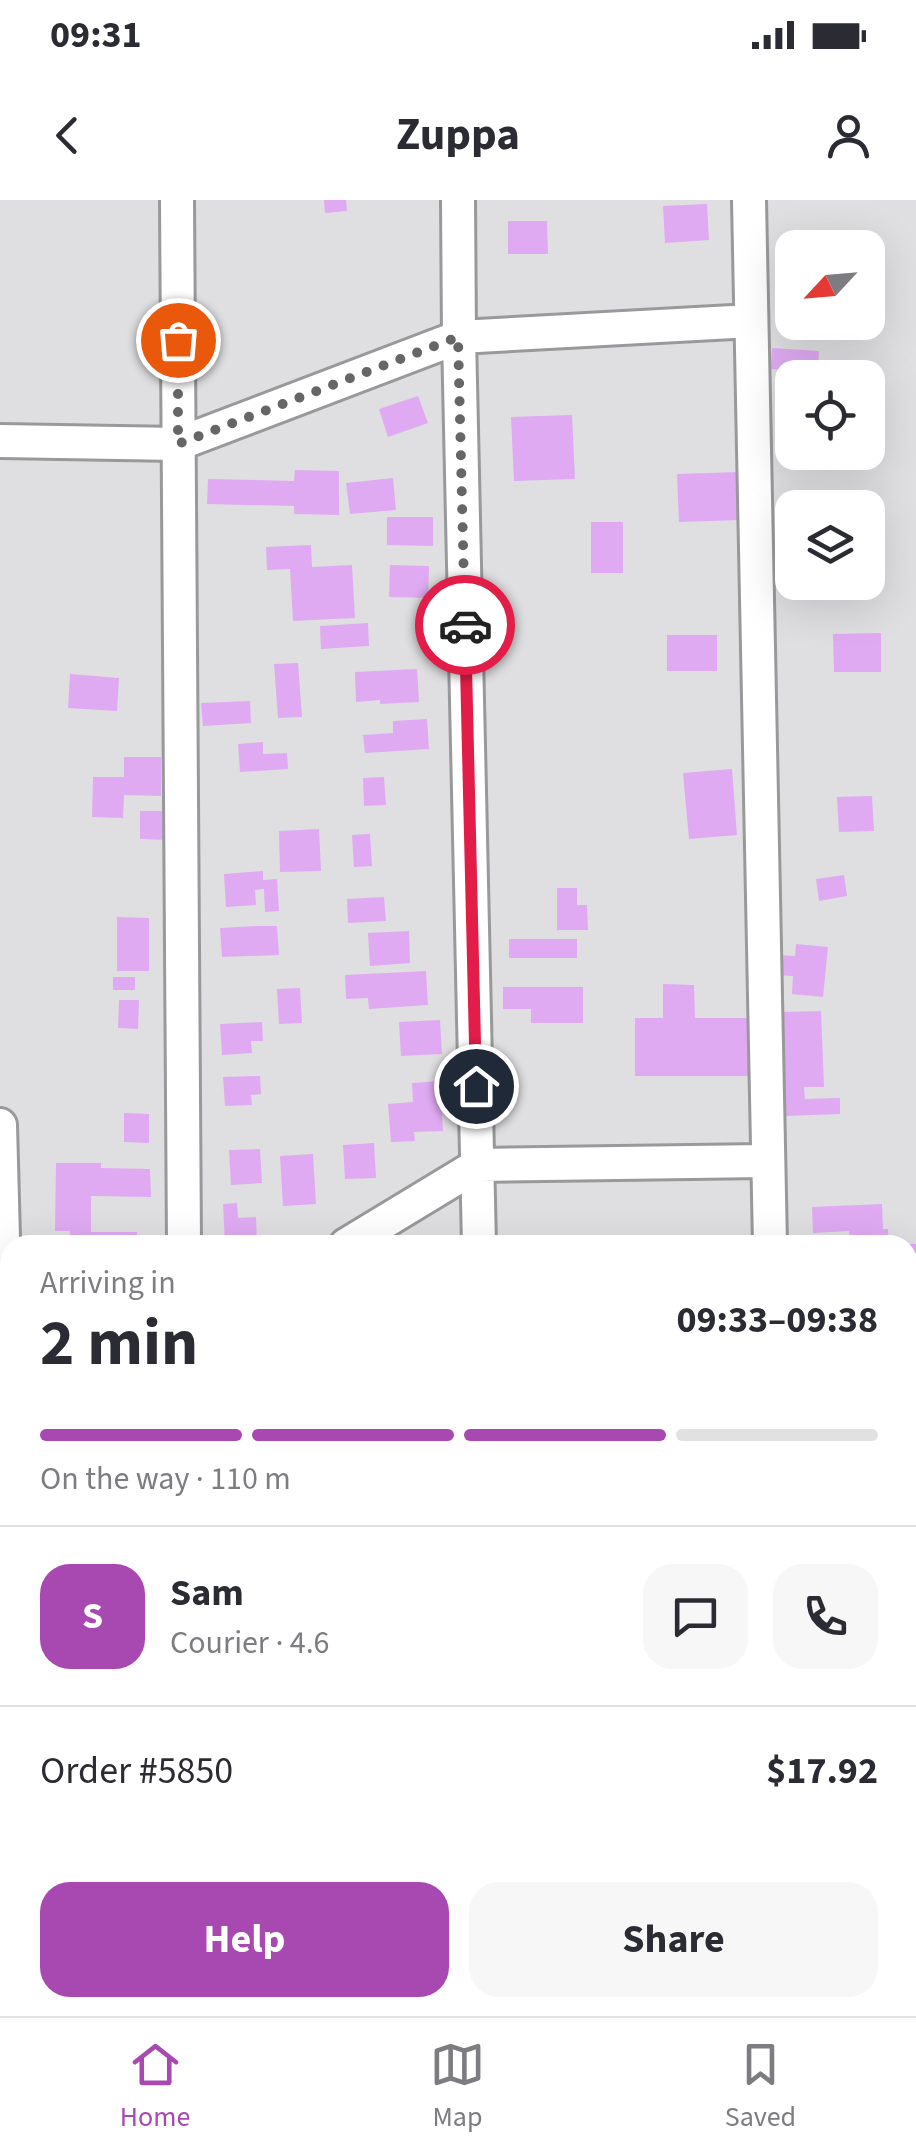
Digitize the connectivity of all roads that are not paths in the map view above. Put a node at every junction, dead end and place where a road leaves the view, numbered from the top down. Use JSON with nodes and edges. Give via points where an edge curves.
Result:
{"nodes":[{"id":1,"x":176,"y":200,"type":"edge"},
{"id":2,"x":458,"y":200,"type":"edge"},
{"id":3,"x":749,"y":200,"type":"edge"},
{"id":4,"x":751,"y":320,"type":"junction"},
{"id":5,"x":458,"y":337,"type":"junction"},
{"id":6,"x":0,"y":441,"type":"edge"},
{"id":7,"x":178,"y":444,"type":"junction"},
{"id":8,"x":0,"y":1125,"type":"edge"},
{"id":9,"x":768,"y":1161,"type":"junction"},
{"id":10,"x":478,"y":1165,"type":"junction"},
{"id":11,"x":4,"y":1235,"type":"edge"},
{"id":12,"x":184,"y":1235,"type":"edge"},
{"id":13,"x":362,"y":1235,"type":"edge"},
{"id":14,"x":480,"y":1235,"type":"edge"},
{"id":15,"x":770,"y":1235,"type":"edge"}],
"edges":[{"from":1,"to":7,"type":"street"},
{"from":2,"to":5,"type":"street"},
{"from":3,"to":4,"type":"street"},
{"from":4,"to":5,"type":"street"},
{"from":4,"to":9,"type":"street"},
{"from":5,"to":7,"type":"street"},
{"from":5,"to":10,"type":"street"},
{"from":6,"to":7,"type":"street"},
{"from":7,"to":12,"type":"street"},
{"from":8,"to":11,"type":"street"},
{"from":9,"to":10,"type":"street"},
{"from":9,"to":15,"type":"street"},
{"from":10,"to":13,"type":"street"},
{"from":10,"to":14,"type":"street"}]}
